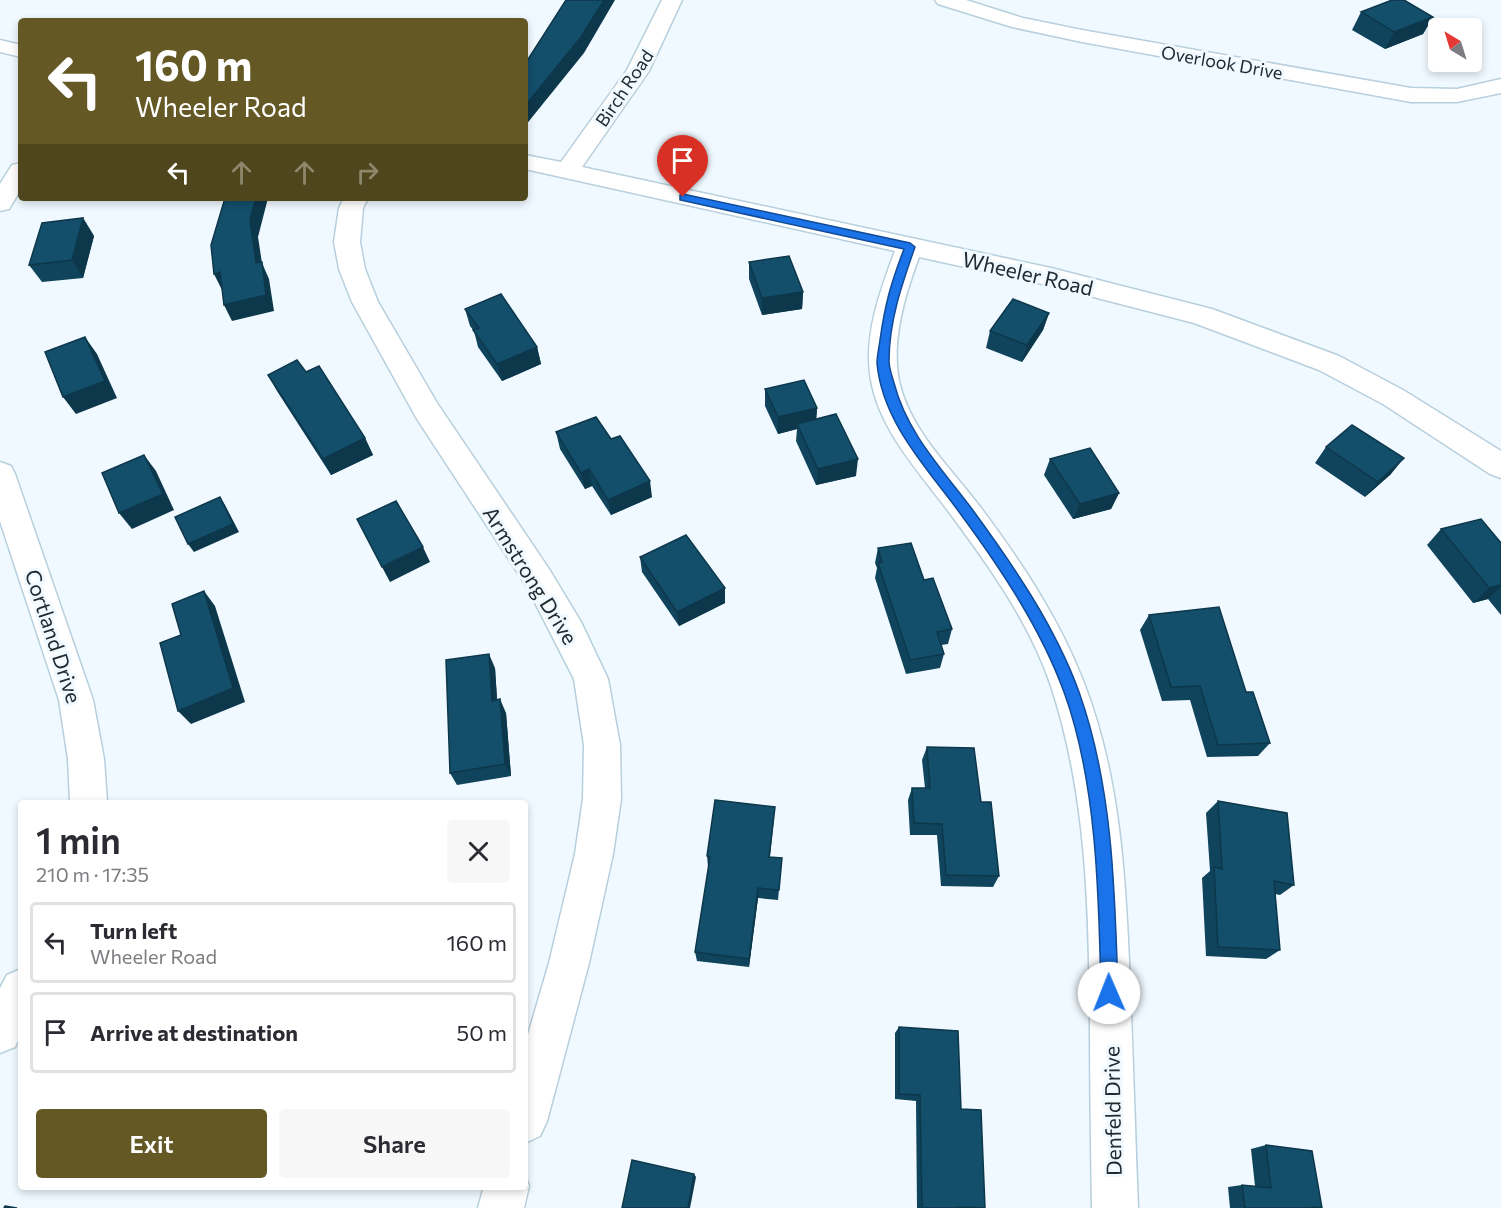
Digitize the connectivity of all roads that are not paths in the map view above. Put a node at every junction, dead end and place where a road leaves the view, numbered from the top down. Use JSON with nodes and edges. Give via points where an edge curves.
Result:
{"nodes":[{"id":1,"x":672,"y":0,"type":"edge"},
{"id":2,"x":945,"y":0,"type":"edge"},
{"id":3,"x":0,"y":46,"type":"edge"},
{"id":4,"x":18,"y":50,"type":"edge"},
{"id":5,"x":1501,"y":86,"type":"edge"},
{"id":6,"x":528,"y":163,"type":"edge"},
{"id":7,"x":567,"y":171,"type":"junction"},
{"id":8,"x":18,"y":175,"type":"edge"},
{"id":9,"x":354,"y":201,"type":"edge"},
{"id":10,"x":0,"y":203,"type":"edge"},
{"id":11,"x":910,"y":247,"type":"junction"},
{"id":12,"x":1501,"y":466,"type":"edge"},
{"id":13,"x":0,"y":474,"type":"edge"},
{"id":14,"x":88,"y":800,"type":"edge"},
{"id":15,"x":18,"y":995,"type":"edge"},
{"id":16,"x":0,"y":1032,"type":"edge"},
{"id":17,"x":528,"y":1110,"type":"edge"},
{"id":18,"x":506,"y":1190,"type":"edge"},
{"id":19,"x":501,"y":1208,"type":"edge"},
{"id":20,"x":1115,"y":1208,"type":"edge"}],
"edges":[{"from":1,"to":7,"type":"street","name":"Birch Road","via":[[638,71]]},
{"from":2,"to":5,"type":"street","name":"Overlook Drive","via":[[1019,23],[1082,36],[1411,95],[1448,97],[1483,93]]},
{"from":3,"to":4,"type":"street"},
{"from":6,"to":7,"type":"street","name":"Wheeler Road"},
{"from":7,"to":11,"type":"street","name":"Wheeler Road"},
{"from":8,"to":10,"type":"street"},
{"from":9,"to":17,"type":"street","name":"Armstrong Drive","via":[[347,242],[365,302],[427,411],[538,578],[591,679],[602,745],[602,799],[594,854]]},
{"from":11,"to":12,"type":"street","name":"Wheeler Road","via":[[1051,277],[1258,334],[1329,363],[1393,397]]},
{"from":11,"to":20,"type":"street","name":"Denfeld Drive","via":[[891,298],[883,363],[894,407],[919,451],[1013,579],[1048,640],[1072,693],[1087,750],[1100,822],[1108,922]]},
{"from":13,"to":14,"type":"street","name":"Cortland Drive","via":[[76,700]]},
{"from":15,"to":16,"type":"street"},
{"from":18,"to":19,"type":"street"}]}
